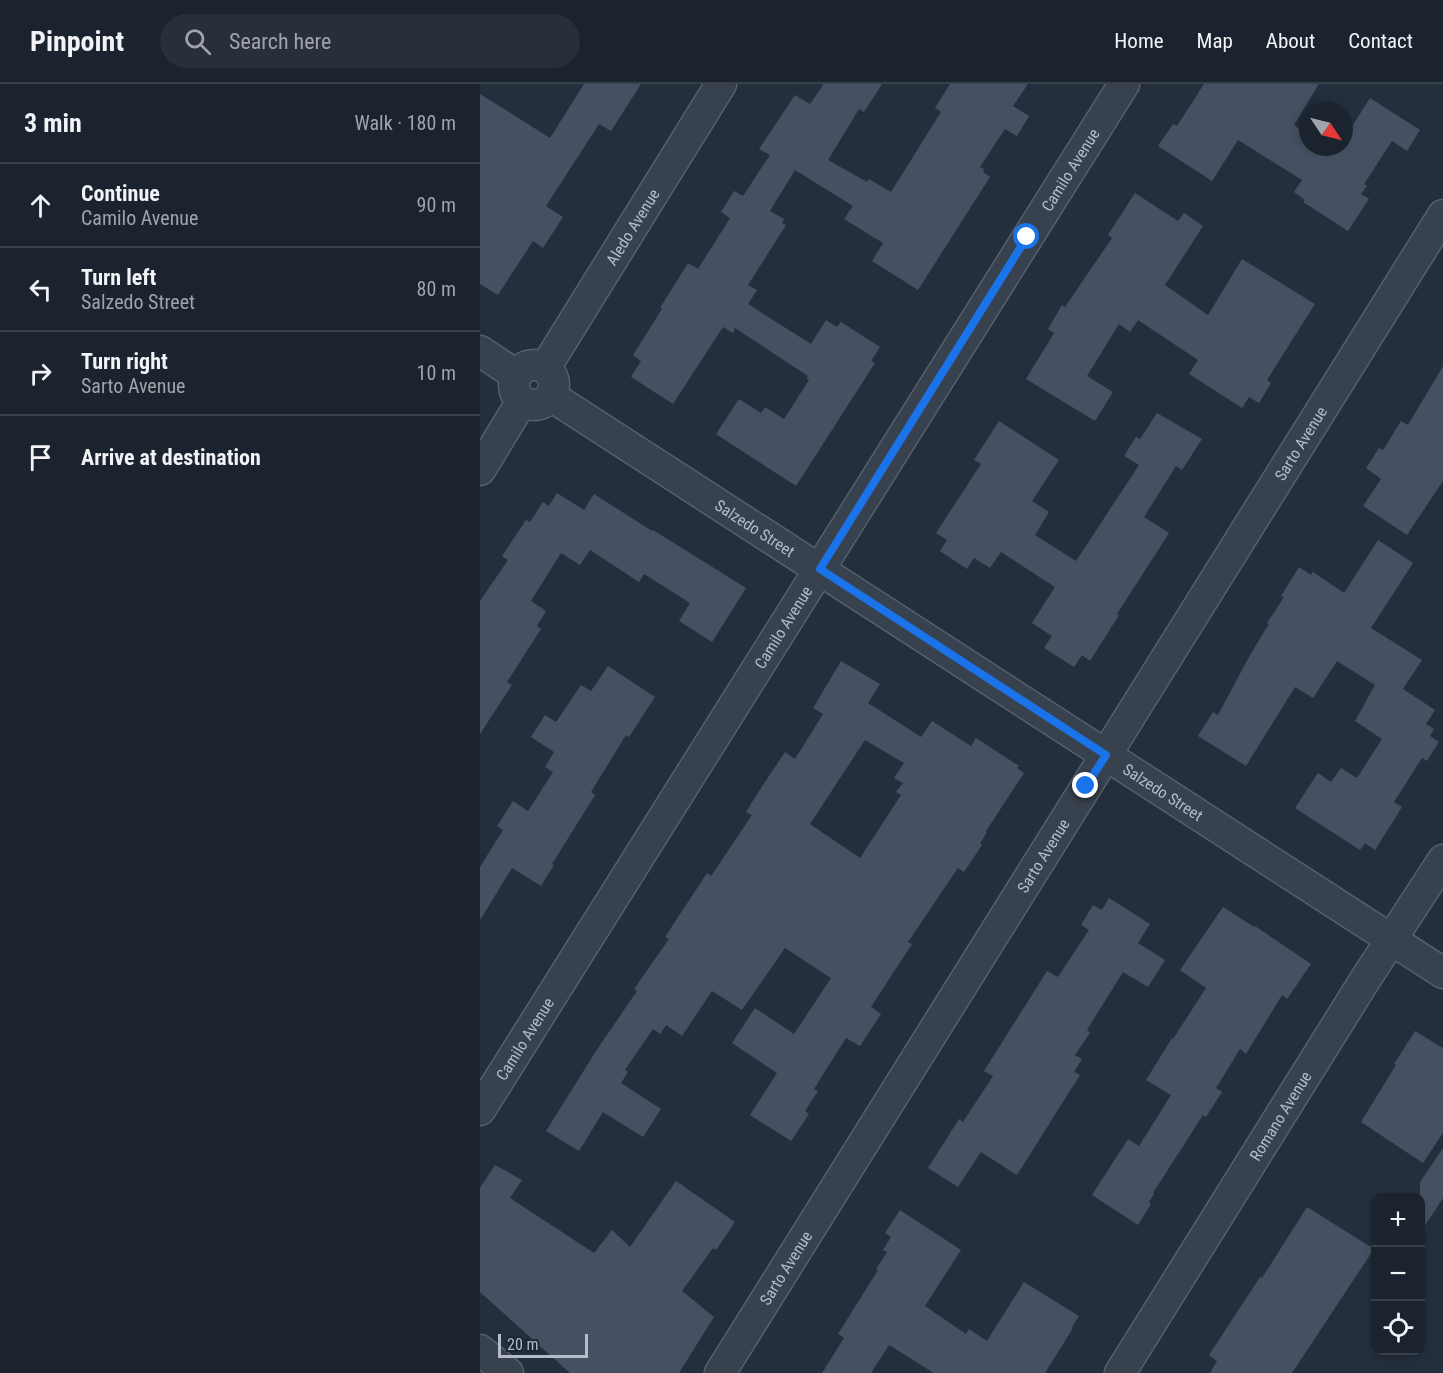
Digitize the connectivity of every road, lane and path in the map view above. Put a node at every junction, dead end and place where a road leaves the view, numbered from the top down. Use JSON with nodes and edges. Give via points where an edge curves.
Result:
{"nodes":[{"id":1,"x":722,"y":84,"type":"edge"},
{"id":2,"x":1124,"y":84,"type":"edge"},
{"id":3,"x":1443,"y":215,"type":"edge"},
{"id":4,"x":480,"y":351,"type":"edge"},
{"id":5,"x":534,"y":385,"type":"junction"},
{"id":6,"x":480,"y":470,"type":"edge"},
{"id":7,"x":820,"y":569,"type":"junction"},
{"id":8,"x":1106,"y":755,"type":"junction"},
{"id":9,"x":1443,"y":860,"type":"edge"},
{"id":10,"x":1392,"y":940,"type":"junction"},
{"id":11,"x":1443,"y":973,"type":"edge"},
{"id":12,"x":480,"y":1110,"type":"edge"},
{"id":13,"x":480,"y":1350,"type":"edge"},
{"id":14,"x":508,"y":1373,"type":"edge"},
{"id":15,"x":720,"y":1373,"type":"edge"},
{"id":16,"x":1120,"y":1373,"type":"edge"}],
"edges":[{"from":1,"to":5,"type":"street","name":"Aledo Avenue"},
{"from":2,"to":7,"type":"street","name":"Camilo Avenue"},
{"from":3,"to":8,"type":"street","name":"Sarto Avenue"},
{"from":4,"to":5,"type":"street","name":"Salzedo Street"},
{"from":5,"to":6,"type":"street","name":"Aledo Avenue"},
{"from":5,"to":7,"type":"street","name":"Salzedo Street"},
{"from":7,"to":8,"type":"street","name":"Salzedo Street"},
{"from":7,"to":12,"type":"street","name":"Camilo Avenue"},
{"from":8,"to":10,"type":"street","name":"Salzedo Street"},
{"from":8,"to":15,"type":"street","name":"Sarto Avenue"},
{"from":9,"to":10,"type":"street","name":"Romano Avenue"},
{"from":10,"to":11,"type":"street","name":"Salzedo Street"},
{"from":10,"to":16,"type":"street","name":"Romano Avenue"},
{"from":13,"to":14,"type":"street"}]}
